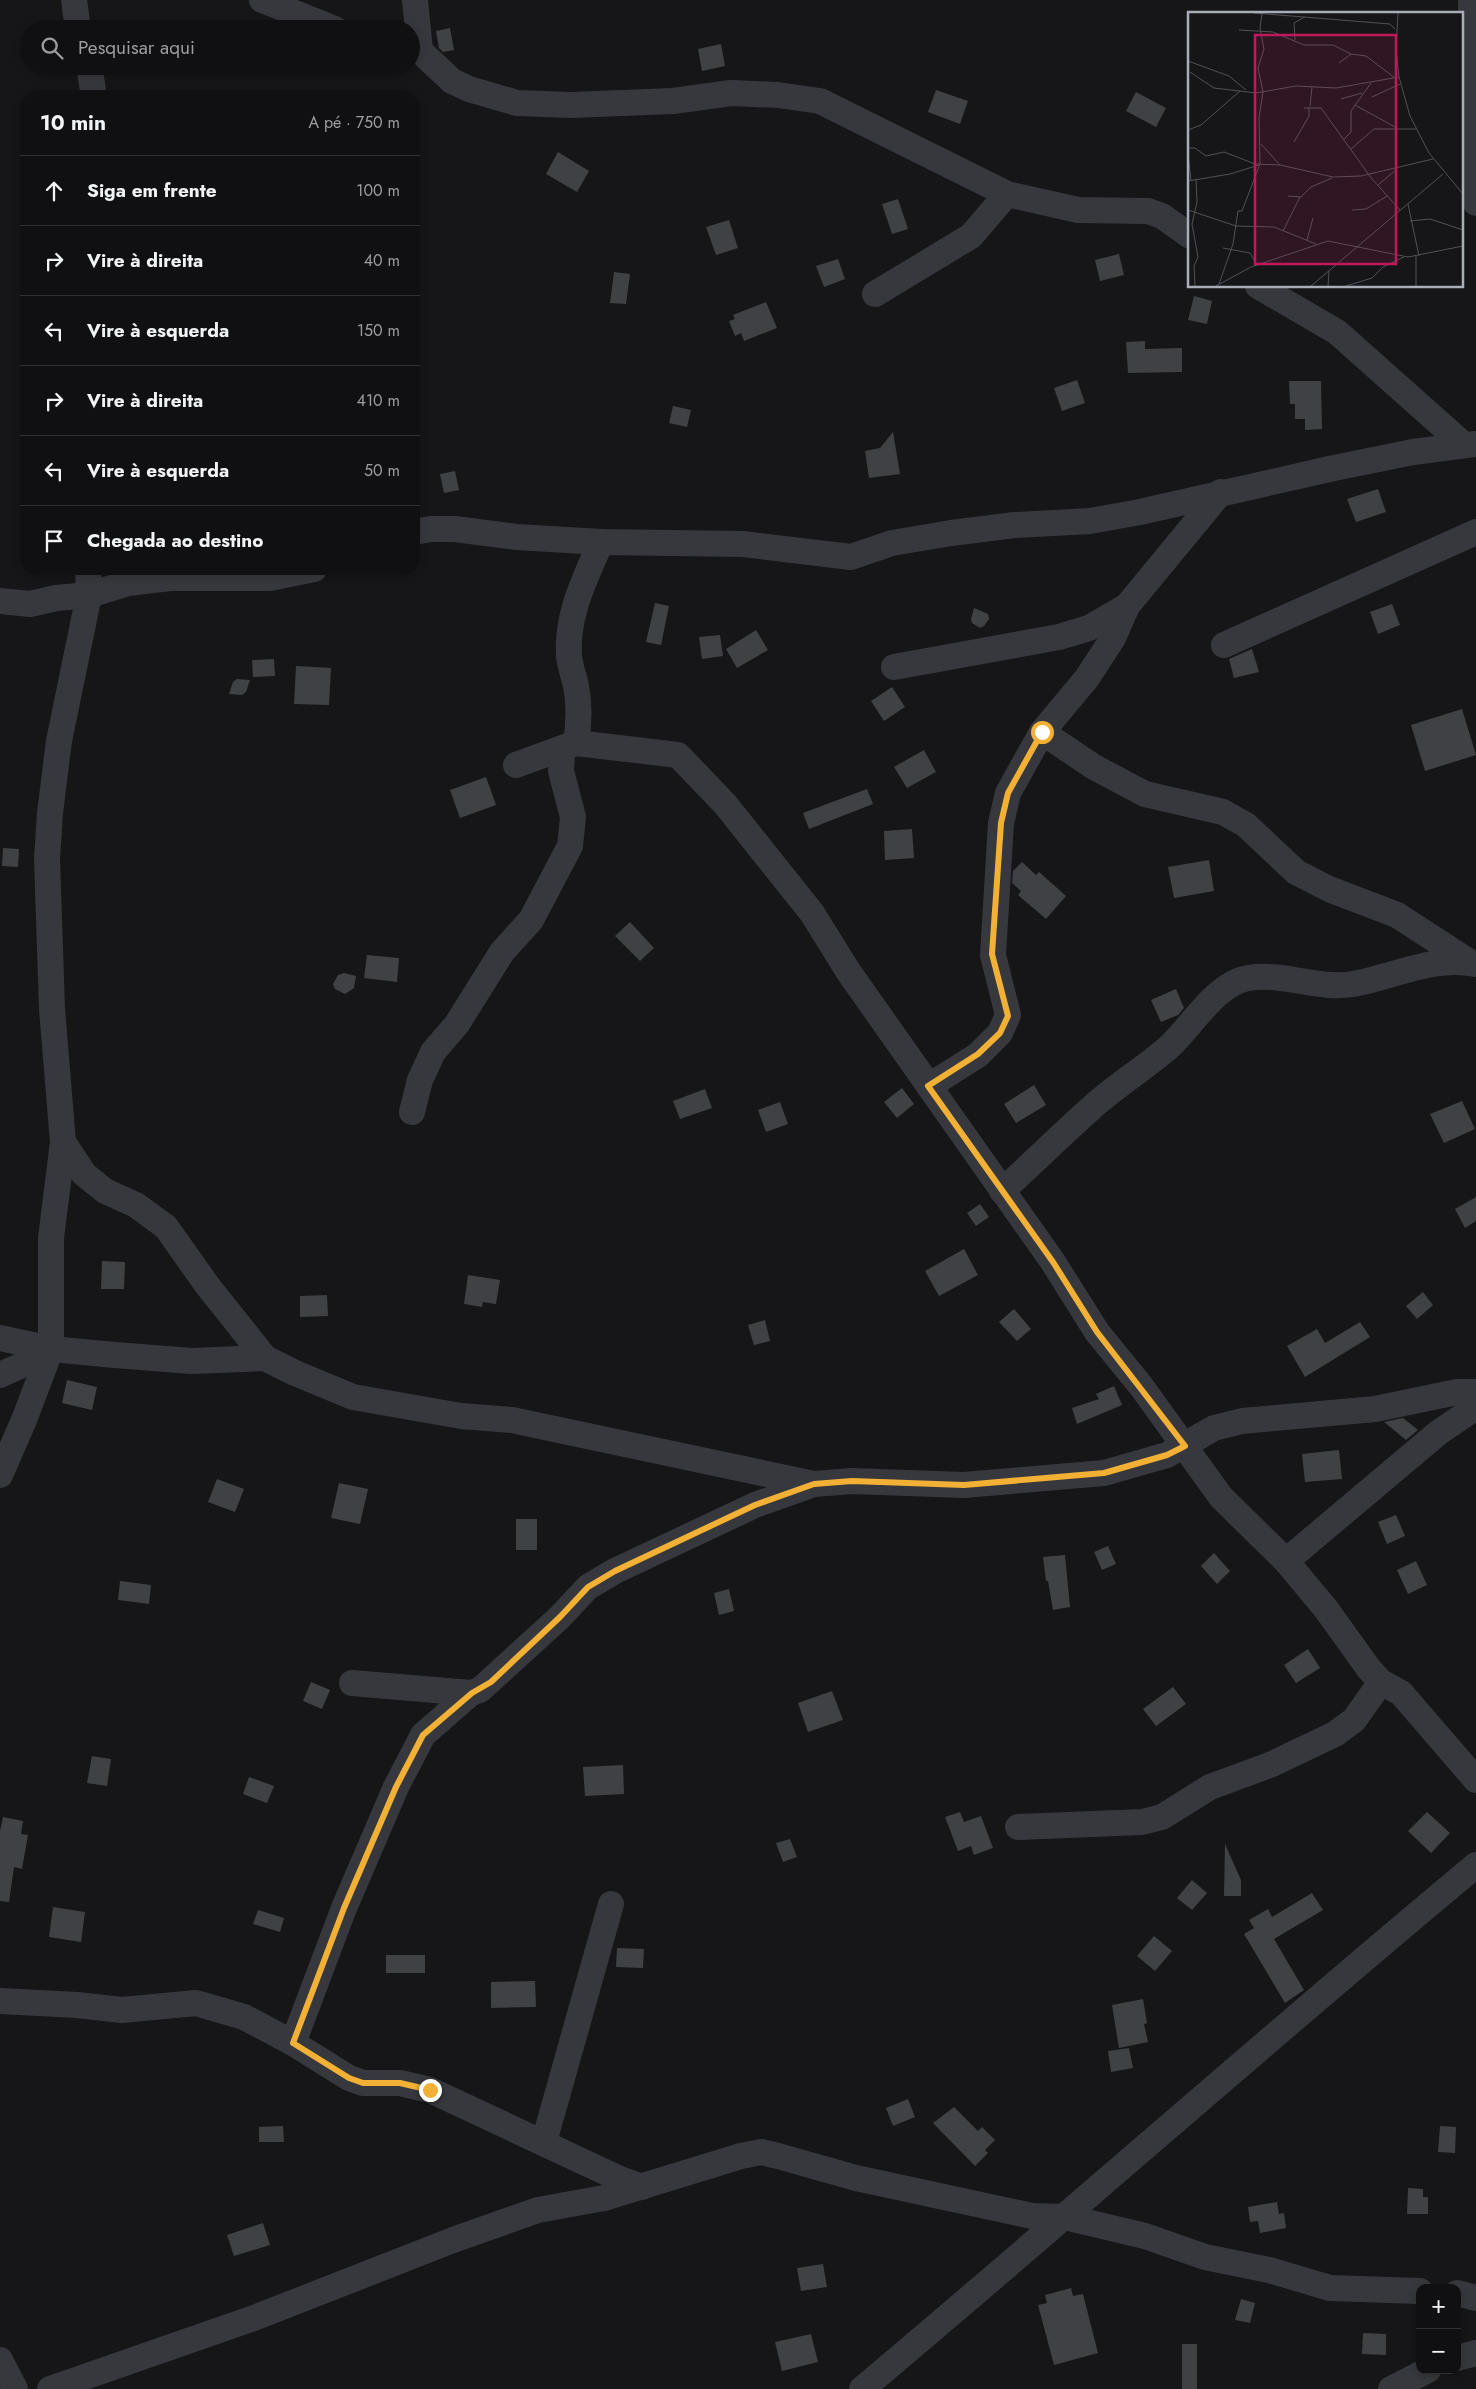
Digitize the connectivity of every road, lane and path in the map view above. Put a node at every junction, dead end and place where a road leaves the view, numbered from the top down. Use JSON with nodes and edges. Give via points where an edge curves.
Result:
{"nodes":[{"id":1,"x":74,"y":0,"type":"edge"},
{"id":2,"x":262,"y":0,"type":"edge"},
{"id":3,"x":416,"y":0,"type":"edge"},
{"id":4,"x":1471,"y":0,"type":"edge"},
{"id":5,"x":77,"y":20,"type":"edge"},
{"id":6,"x":312,"y":20,"type":"edge"},
{"id":7,"x":416,"y":20,"type":"edge"},
{"id":8,"x":420,"y":53,"type":"edge"},
{"id":9,"x":90,"y":75,"type":"edge"},
{"id":10,"x":93,"y":90,"type":"edge"},
{"id":11,"x":1007,"y":194,"type":"junction"},
{"id":12,"x":1476,"y":203,"type":"edge"},
{"id":13,"x":1188,"y":235,"type":"edge"},
{"id":14,"x":1261,"y":288,"type":"edge"},
{"id":15,"x":875,"y":294,"type":"dead end"},
{"id":16,"x":1470,"y":444,"type":"edge"},
{"id":17,"x":1221,"y":492,"type":"junction"},
{"id":18,"x":420,"y":531,"type":"edge"},
{"id":19,"x":1476,"y":532,"type":"edge"},
{"id":20,"x":602,"y":542,"type":"junction"},
{"id":21,"x":88,"y":575,"type":"edge"},
{"id":22,"x":285,"y":575,"type":"edge"},
{"id":23,"x":89,"y":594,"type":"junction"},
{"id":24,"x":0,"y":601,"type":"edge"},
{"id":25,"x":1127,"y":606,"type":"junction"},
{"id":26,"x":1224,"y":645,"type":"dead end"},
{"id":27,"x":894,"y":667,"type":"dead end"},
{"id":28,"x":1042,"y":732,"type":"junction"},
{"id":29,"x":569,"y":747,"type":"junction"},
{"id":30,"x":516,"y":765,"type":"dead end"},
{"id":31,"x":1474,"y":964,"type":"edge"},
{"id":32,"x":928,"y":1086,"type":"junction"},
{"id":33,"x":412,"y":1112,"type":"dead end"},
{"id":34,"x":63,"y":1142,"type":"junction"},
{"id":35,"x":1002,"y":1191,"type":"junction"},
{"id":36,"x":0,"y":1338,"type":"edge"},
{"id":37,"x":51,"y":1348,"type":"junction"},
{"id":38,"x":266,"y":1358,"type":"junction"},
{"id":39,"x":0,"y":1375,"type":"edge"},
{"id":40,"x":1476,"y":1392,"type":"edge"},
{"id":41,"x":1476,"y":1407,"type":"edge"},
{"id":42,"x":1185,"y":1446,"type":"junction"},
{"id":43,"x":0,"y":1475,"type":"edge"},
{"id":44,"x":814,"y":1484,"type":"junction"},
{"id":45,"x":1286,"y":1561,"type":"junction"},
{"id":46,"x":1381,"y":1682,"type":"junction"},
{"id":47,"x":352,"y":1683,"type":"dead end"},
{"id":48,"x":472,"y":1693,"type":"junction"},
{"id":49,"x":1476,"y":1780,"type":"edge"},
{"id":50,"x":1018,"y":1827,"type":"dead end"},
{"id":51,"x":1476,"y":1865,"type":"edge"},
{"id":52,"x":612,"y":1904,"type":"dead end"},
{"id":53,"x":0,"y":2001,"type":"edge"},
{"id":54,"x":293,"y":2043,"type":"junction"},
{"id":55,"x":544,"y":2142,"type":"junction"},
{"id":56,"x":642,"y":2187,"type":"junction"},
{"id":57,"x":1065,"y":2217,"type":"junction"},
{"id":58,"x":1416,"y":2291,"type":"edge"},
{"id":59,"x":1461,"y":2294,"type":"edge"},
{"id":60,"x":1476,"y":2298,"type":"edge"},
{"id":61,"x":1476,"y":2353,"type":"edge"},
{"id":62,"x":1461,"y":2357,"type":"edge"},
{"id":63,"x":0,"y":2360,"type":"edge"},
{"id":64,"x":1420,"y":2374,"type":"edge"},
{"id":65,"x":15,"y":2389,"type":"edge"},
{"id":66,"x":50,"y":2389,"type":"edge"},
{"id":67,"x":862,"y":2389,"type":"edge"},
{"id":68,"x":1390,"y":2389,"type":"edge"}],
"edges":[{"from":1,"to":5,"type":"street"},
{"from":2,"to":6,"type":"street"},
{"from":3,"to":7,"type":"street"},
{"from":4,"to":12,"type":"street","via":[[1470,142]]},
{"from":8,"to":11,"type":"street","via":[[452,81],[470,90],[517,103],[571,105],[673,101],[731,93],[820,101]]},
{"from":9,"to":10,"type":"street"},
{"from":11,"to":13,"type":"street","via":[[1078,210],[1148,211],[1162,216]]},
{"from":11,"to":15,"type":"street","via":[[971,236]]},
{"from":14,"to":16,"type":"street","via":[[1337,332]]},
{"from":16,"to":17,"type":"street"},
{"from":17,"to":20,"type":"street","via":[[1090,521],[1016,525],[892,543],[851,557],[743,544]]},
{"from":17,"to":25,"type":"street"},
{"from":18,"to":20,"type":"street","via":[[454,530]]},
{"from":19,"to":26,"type":"street"},
{"from":20,"to":29,"type":"street","via":[[584,579],[574,610],[569,657],[580,721]]},
{"from":21,"to":23,"type":"street"},
{"from":22,"to":23,"type":"street","via":[[270,578],[170,578],[128,583]]},
{"from":23,"to":24,"type":"street","via":[[30,604]]},
{"from":23,"to":34,"type":"street","via":[[59,741],[47,859],[52,1009]]},
{"from":25,"to":27,"type":"street","via":[[1089,628],[1059,637]]},
{"from":25,"to":28,"type":"street","via":[[1113,638],[1087,678]]},
{"from":28,"to":31,"type":"street","via":[[1094,767],[1145,794],[1223,812],[1246,825],[1296,872],[1329,890],[1397,916]]},
{"from":28,"to":32,"type":"street","via":[[1008,793],[1001,823],[992,954],[1008,1016],[1000,1033],[978,1054]]},
{"from":29,"to":30,"type":"street"},
{"from":29,"to":32,"type":"street","via":[[678,755],[688,763],[812,913]]},
{"from":29,"to":33,"type":"street","via":[[561,771],[573,817],[570,846],[531,920],[502,952],[457,1024],[433,1052],[420,1080]]},
{"from":31,"to":35,"type":"street","via":[[1446,963],[1420,967],[1381,980],[1346,986],[1247,978],[1228,987],[1213,997],[1169,1047],[1098,1102]]},
{"from":32,"to":35,"type":"street"},
{"from":34,"to":37,"type":"street","via":[[51,1238]]},
{"from":34,"to":38,"type":"street","via":[[84,1174],[105,1191],[136,1205],[166,1227],[207,1285]]},
{"from":35,"to":42,"type":"street","via":[[1053,1262],[1097,1332]]},
{"from":36,"to":37,"type":"street"},
{"from":37,"to":38,"type":"street","via":[[192,1361]]},
{"from":37,"to":39,"type":"street"},
{"from":37,"to":43,"type":"street"},
{"from":38,"to":44,"type":"street","via":[[353,1397],[461,1416],[512,1420]]},
{"from":40,"to":42,"type":"street","via":[[1457,1392],[1375,1409],[1242,1421],[1214,1428]]},
{"from":41,"to":45,"type":"street","via":[[1438,1433]]},
{"from":42,"to":44,"type":"street","via":[[1167,1455],[1104,1473],[964,1485],[852,1481]]},
{"from":42,"to":45,"type":"street","via":[[1221,1497]]},
{"from":44,"to":48,"type":"street","via":[[755,1505],[588,1587],[491,1682]]},
{"from":45,"to":46,"type":"street"},
{"from":46,"to":49,"type":"street","via":[[1401,1693]]},
{"from":46,"to":50,"type":"street","via":[[1354,1720],[1335,1734],[1270,1765],[1210,1787],[1162,1817],[1142,1822]]},
{"from":47,"to":48,"type":"street"},
{"from":48,"to":54,"type":"street","via":[[423,1735],[396,1787],[344,1908]]},
{"from":51,"to":57,"type":"street","via":[[1316,1998]]},
{"from":52,"to":55,"type":"street"},
{"from":53,"to":54,"type":"street","via":[[122,2010],[196,2003],[244,2017]]},
{"from":54,"to":55,"type":"street","via":[[349,2078],[363,2083],[400,2083],[430,2090]]},
{"from":55,"to":56,"type":"street"},
{"from":56,"to":57,"type":"street","via":[[761,2152],[856,2178],[1032,2216]]},
{"from":56,"to":66,"type":"street","via":[[530,2213],[245,2321]]},
{"from":57,"to":58,"type":"street","via":[[1145,2236],[1204,2257],[1269,2270],[1330,2288]]},
{"from":57,"to":67,"type":"street"},
{"from":59,"to":60,"type":"street"},
{"from":61,"to":62,"type":"street"},
{"from":63,"to":65,"type":"street"},
{"from":64,"to":68,"type":"street"}]}
